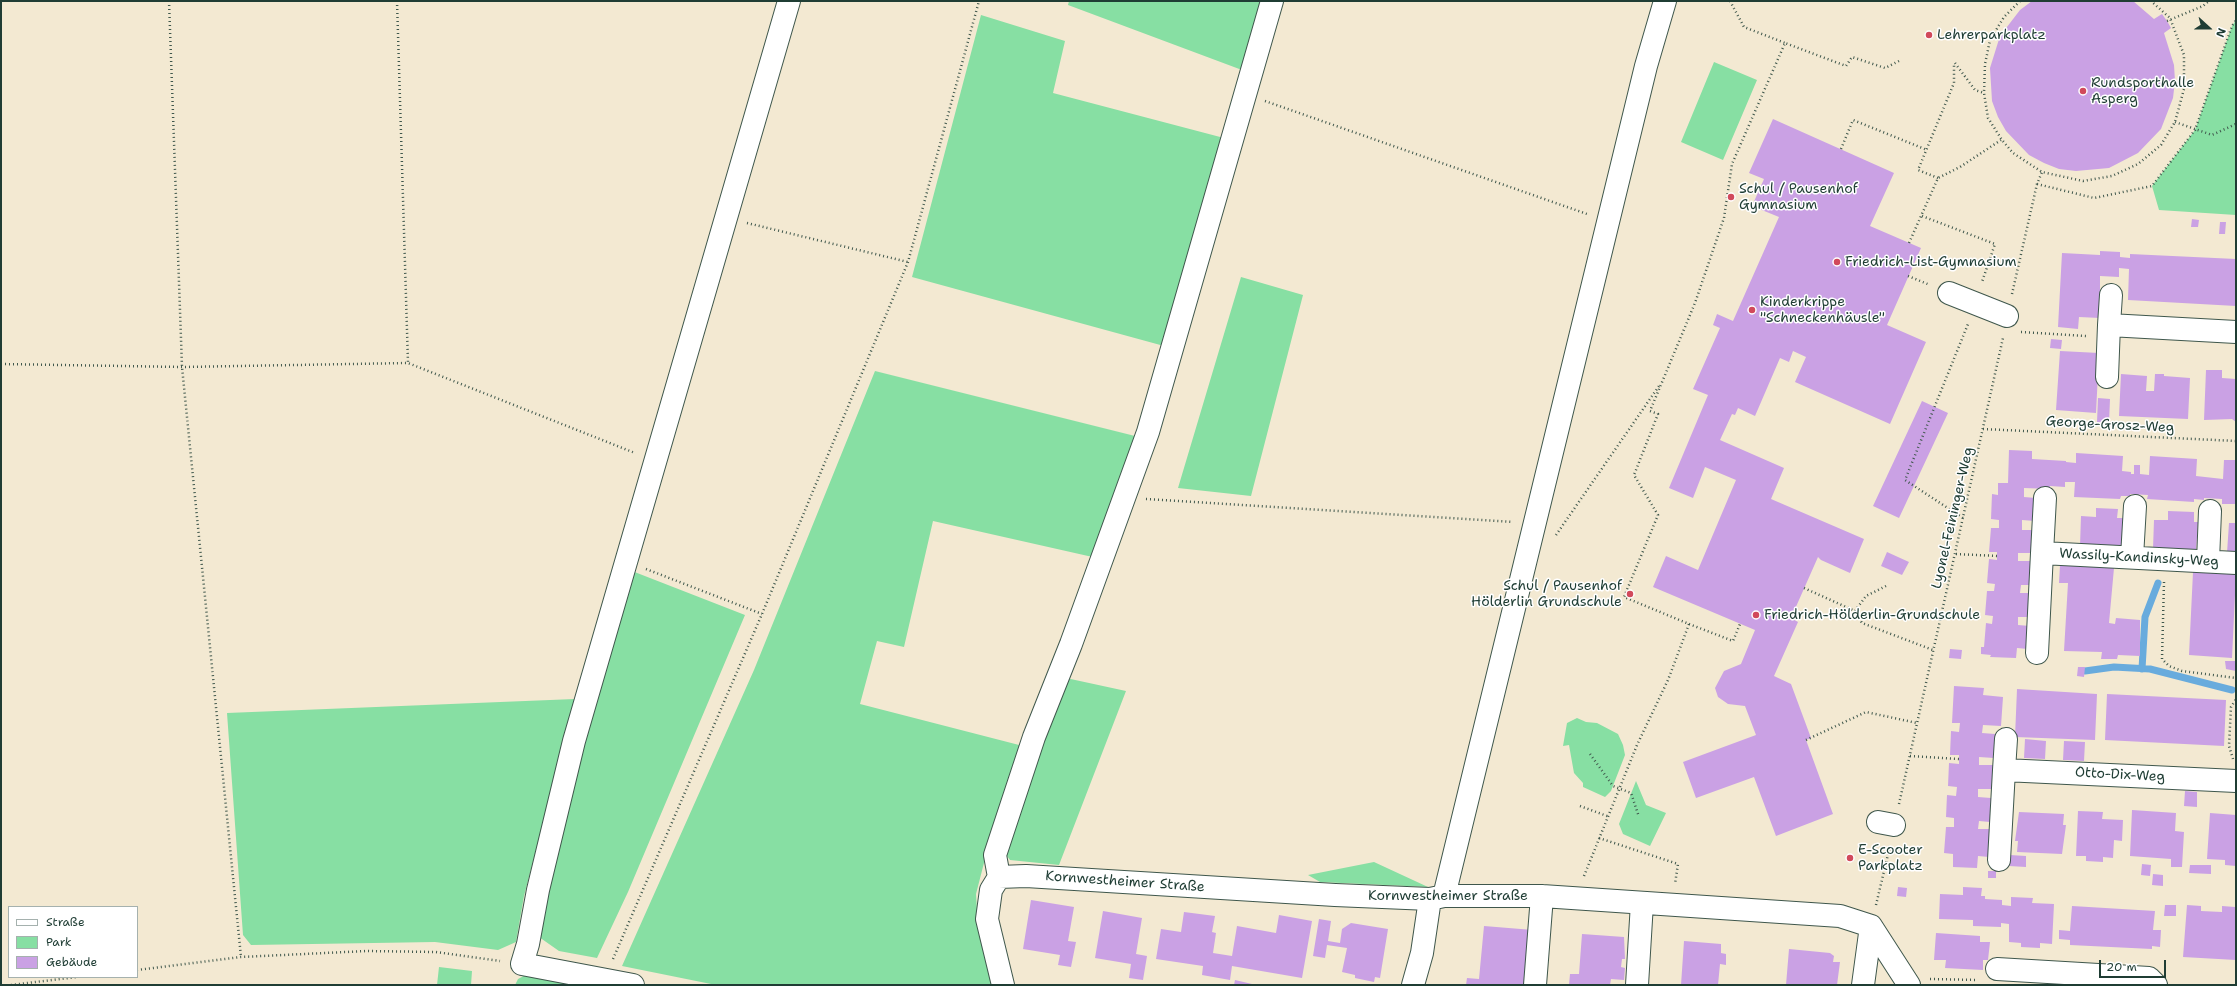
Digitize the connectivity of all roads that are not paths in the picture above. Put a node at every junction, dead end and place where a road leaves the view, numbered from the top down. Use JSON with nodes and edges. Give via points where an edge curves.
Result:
{"nodes":[{"id":1,"x":789,"y":1,"type":"edge"},
{"id":2,"x":1272,"y":1,"type":"edge"},
{"id":3,"x":1665,"y":1,"type":"edge"},
{"id":4,"x":1949,"y":293,"type":"dead end"},
{"id":5,"x":2111,"y":295,"type":"dead end"},
{"id":6,"x":2006,"y":323,"type":"road end"},
{"id":7,"x":2109,"y":331,"type":"junction"},
{"id":8,"x":2236,"y":332,"type":"edge"},
{"id":9,"x":2107,"y":377,"type":"dead end"},
{"id":10,"x":2045,"y":498,"type":"dead end"},
{"id":11,"x":2135,"y":506,"type":"dead end"},
{"id":12,"x":2210,"y":511,"type":"dead end"},
{"id":13,"x":2042,"y":553,"type":"junction"},
{"id":14,"x":2132,"y":557,"type":"junction"},
{"id":15,"x":2208,"y":561,"type":"junction"},
{"id":16,"x":2236,"y":563,"type":"edge"},
{"id":17,"x":2036,"y":653,"type":"dead end"},
{"id":18,"x":2006,"y":739,"type":"dead end"},
{"id":19,"x":2004,"y":770,"type":"junction"},
{"id":20,"x":2236,"y":781,"type":"edge"},
{"id":21,"x":1999,"y":860,"type":"dead end"},
{"id":22,"x":999,"y":877,"type":"junction"},
{"id":23,"x":1542,"y":896,"type":"junction"},
{"id":24,"x":1437,"y":897,"type":"junction"},
{"id":25,"x":1642,"y":903,"type":"junction"},
{"id":26,"x":1871,"y":926,"type":"junction"},
{"id":27,"x":1997,"y":969,"type":"road end"},
{"id":28,"x":1917,"y":983,"type":"edge"},
{"id":29,"x":633,"y":985,"type":"edge"},
{"id":30,"x":1003,"y":985,"type":"edge"},
{"id":31,"x":1413,"y":985,"type":"edge"},
{"id":32,"x":1535,"y":985,"type":"edge"},
{"id":33,"x":1637,"y":985,"type":"edge"},
{"id":34,"x":1863,"y":985,"type":"edge"},
{"id":35,"x":2156,"y":985,"type":"edge"}],
"edges":[{"from":1,"to":29,"type":"street","via":[[574,742],[522,964]]},
{"from":2,"to":22,"type":"street","via":[[1148,432],[1071,644],[1034,737],[995,855]]},
{"from":3,"to":24,"type":"street","via":[[1608,221],[1535,523]]},
{"from":4,"to":6,"type":"street"},
{"from":5,"to":7,"type":"street"},
{"from":7,"to":8,"type":"street"},
{"from":7,"to":9,"type":"street"},
{"from":10,"to":13,"type":"street","name":"Wassily-Kandinsky-Weg"},
{"from":11,"to":14,"type":"street"},
{"from":12,"to":15,"type":"street"},
{"from":13,"to":14,"type":"street","name":"Wassily-Kandinsky-Weg"},
{"from":13,"to":17,"type":"street","name":"Wassily-Kandinsky-Weg"},
{"from":14,"to":15,"type":"street","name":"Wassily-Kandinsky-Weg"},
{"from":15,"to":16,"type":"street","name":"Wassily-Kandinsky-Weg"},
{"from":18,"to":19,"type":"street"},
{"from":19,"to":20,"type":"street","name":"Otto-Dix-Weg"},
{"from":19,"to":21,"type":"street"},
{"from":22,"to":24,"type":"street","name":"Kornwestheimer Straße","via":[[1026,876],[1335,896]]},
{"from":22,"to":30,"type":"street","via":[[991,890],[987,919]]},
{"from":23,"to":24,"type":"street","name":"Kornwestheimer Straße"},
{"from":23,"to":25,"type":"street","name":"Kornwestheimer Straße"},
{"from":23,"to":32,"type":"street"},
{"from":24,"to":31,"type":"street"},
{"from":25,"to":26,"type":"street","name":"Kornwestheimer Straße","via":[[1840,916]]},
{"from":25,"to":33,"type":"street"},
{"from":26,"to":28,"type":"street"},
{"from":26,"to":34,"type":"street"},
{"from":27,"to":35,"type":"street","via":[[2149,978]]}]}
